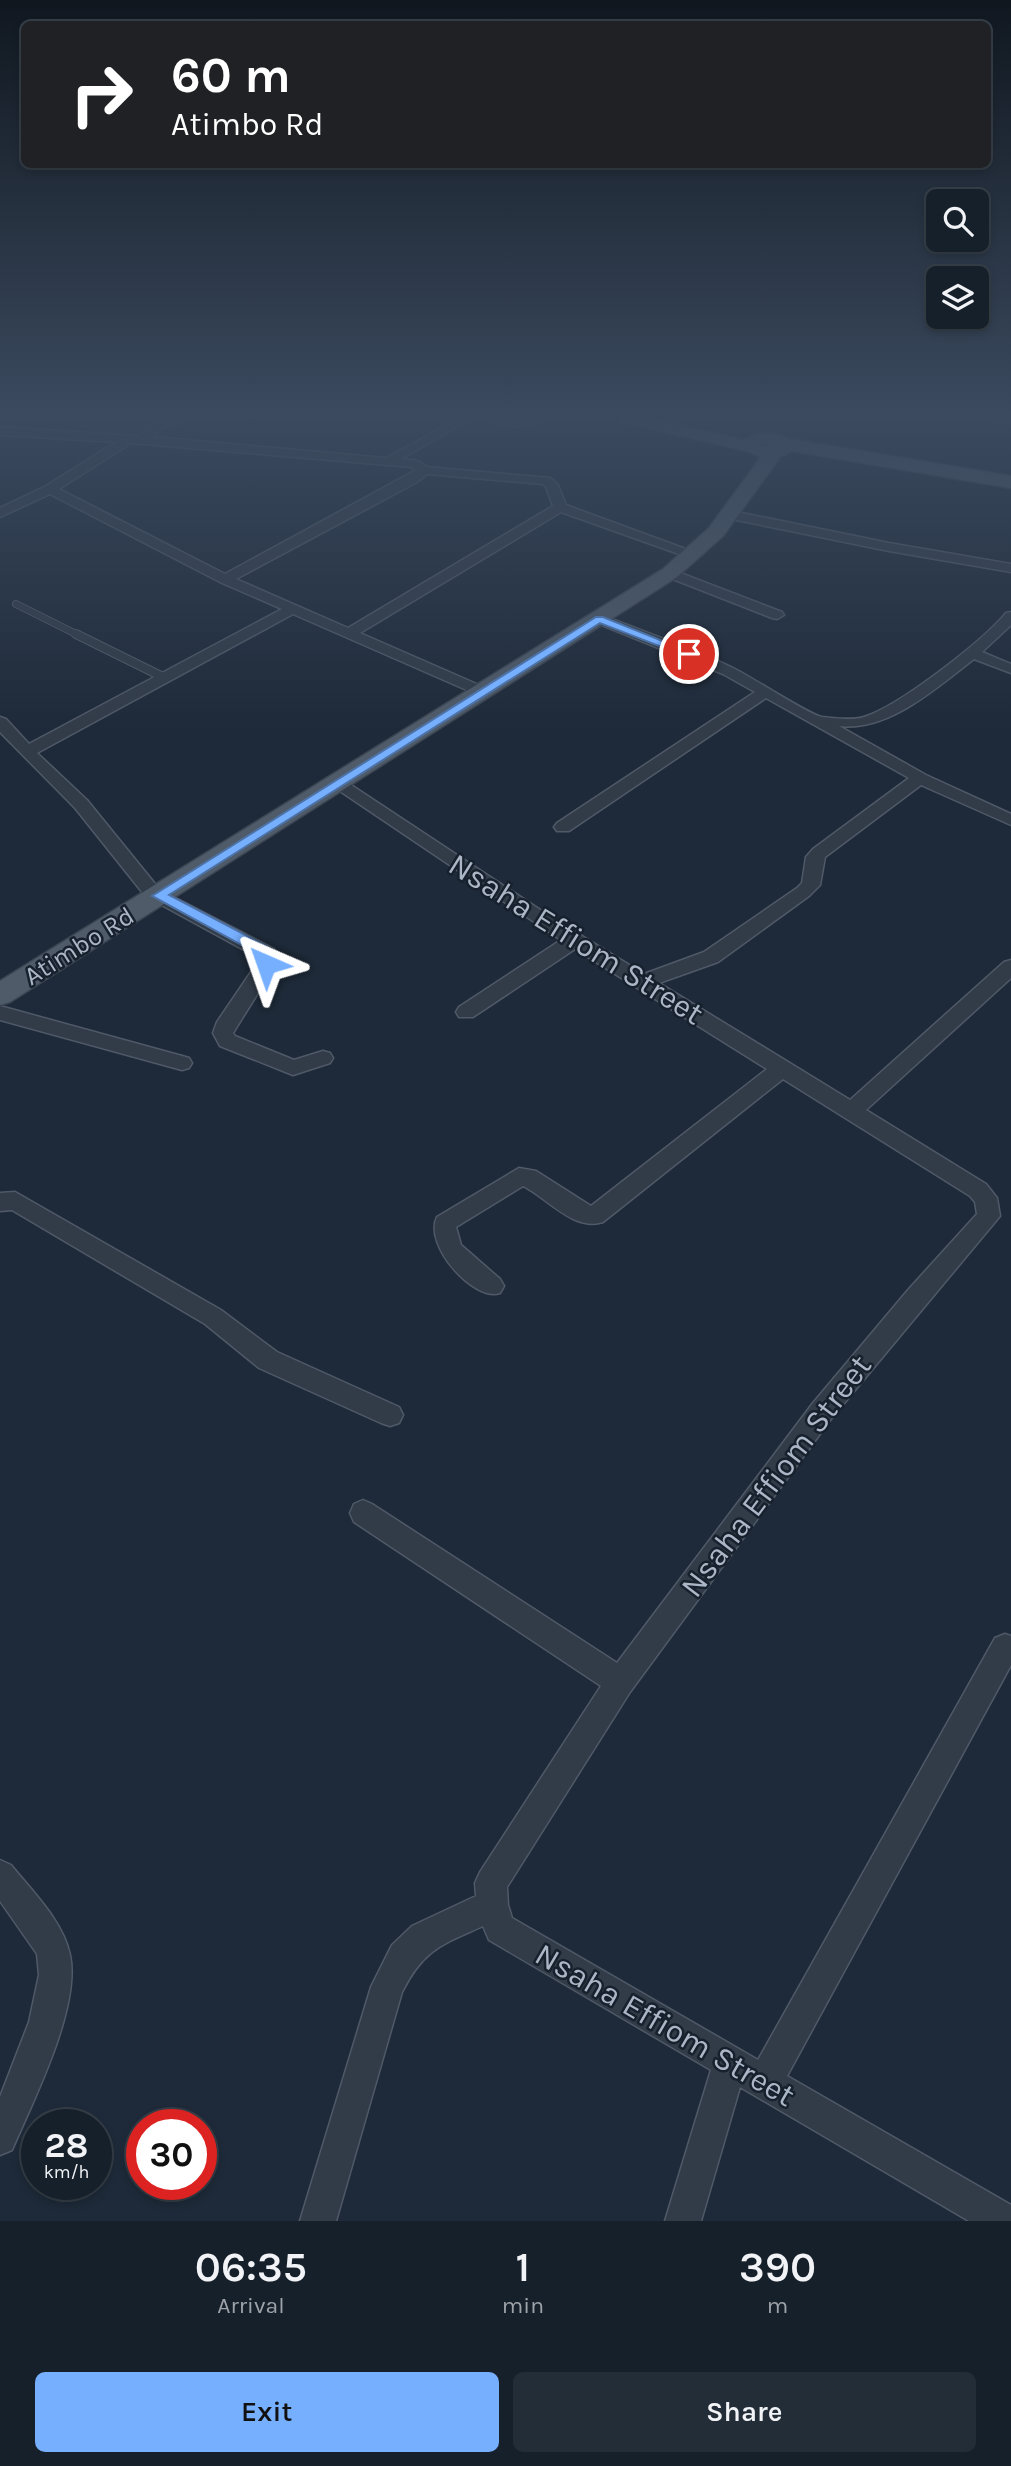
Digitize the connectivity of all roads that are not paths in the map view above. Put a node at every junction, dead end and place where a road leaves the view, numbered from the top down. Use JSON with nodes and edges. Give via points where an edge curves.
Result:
{"nodes":[{"id":1,"x":113,"y":522,"type":"edge"},
{"id":2,"x":334,"y":522,"type":"edge"},
{"id":3,"x":536,"y":522,"type":"edge"},
{"id":4,"x":602,"y":522,"type":"edge"},
{"id":5,"x":726,"y":522,"type":"edge"},
{"id":6,"x":765,"y":522,"type":"edge"},
{"id":7,"x":695,"y":555,"type":"junction"},
{"id":8,"x":1011,"y":568,"type":"edge"},
{"id":9,"x":670,"y":573,"type":"junction"},
{"id":10,"x":225,"y":579,"type":"junction"},
{"id":11,"x":16,"y":604,"type":"dead end"},
{"id":12,"x":294,"y":608,"type":"junction"},
{"id":13,"x":777,"y":614,"type":"dead end"},
{"id":14,"x":1011,"y":616,"type":"edge"},
{"id":15,"x":600,"y":619,"type":"junction"},
{"id":16,"x":351,"y":632,"type":"junction"},
{"id":17,"x":973,"y":653,"type":"junction"},
{"id":18,"x":1011,"y":669,"type":"edge"},
{"id":19,"x":165,"y":678,"type":"junction"},
{"id":20,"x":767,"y":691,"type":"junction"},
{"id":21,"x":483,"y":692,"type":"junction"},
{"id":22,"x":814,"y":719,"type":"junction"},
{"id":23,"x":0,"y":722,"type":"edge"},
{"id":24,"x":27,"y":752,"type":"junction"},
{"id":25,"x":920,"y":778,"type":"junction"},
{"id":26,"x":336,"y":783,"type":"junction"},
{"id":27,"x":1011,"y":820,"type":"edge"},
{"id":28,"x":563,"y":827,"type":"dead end"},
{"id":29,"x":157,"y":897,"type":"junction"},
{"id":30,"x":574,"y":940,"type":"junction"},
{"id":31,"x":1011,"y":967,"type":"edge"},
{"id":32,"x":642,"y":982,"type":"junction"},
{"id":33,"x":0,"y":995,"type":"edge"},
{"id":34,"x":466,"y":1012,"type":"dead end"},
{"id":35,"x":0,"y":1013,"type":"edge"},
{"id":36,"x":323,"y":1058,"type":"dead end"},
{"id":37,"x":182,"y":1063,"type":"dead end"},
{"id":38,"x":782,"y":1069,"type":"junction"},
{"id":39,"x":850,"y":1112,"type":"junction"},
{"id":40,"x":0,"y":1202,"type":"edge"},
{"id":41,"x":492,"y":1286,"type":"dead end"},
{"id":42,"x":390,"y":1415,"type":"dead end"},
{"id":43,"x":363,"y":1513,"type":"dead end"},
{"id":44,"x":1005,"y":1648,"type":"dead end"},
{"id":45,"x":620,"y":1682,"type":"junction"},
{"id":46,"x":0,"y":1875,"type":"edge"},
{"id":47,"x":492,"y":1905,"type":"junction"},
{"id":48,"x":730,"y":2063,"type":"junction"},
{"id":49,"x":764,"y":2083,"type":"junction"},
{"id":50,"x":0,"y":2138,"type":"edge"},
{"id":51,"x":318,"y":2221,"type":"edge"},
{"id":52,"x":682,"y":2221,"type":"edge"},
{"id":53,"x":1004,"y":2221,"type":"edge"}],
"edges":[{"from":1,"to":10,"type":"street"},
{"from":2,"to":10,"type":"street"},
{"from":3,"to":16,"type":"street"},
{"from":4,"to":7,"type":"street"},
{"from":5,"to":7,"type":"main road","name":"Atimbo Rd"},
{"from":6,"to":8,"type":"street"},
{"from":7,"to":9,"type":"main road","name":"Atimbo Rd"},
{"from":9,"to":13,"type":"street"},
{"from":9,"to":15,"type":"main road","name":"Atimbo Rd"},
{"from":10,"to":12,"type":"street"},
{"from":11,"to":19,"type":"lane"},
{"from":12,"to":16,"type":"street"},
{"from":12,"to":19,"type":"street"},
{"from":14,"to":17,"type":"street"},
{"from":15,"to":20,"type":"street"},
{"from":15,"to":21,"type":"main road","name":"Atimbo Rd"},
{"from":16,"to":21,"type":"street"},
{"from":17,"to":18,"type":"street"},
{"from":17,"to":22,"type":"street","via":[[880,716],[858,724]]},
{"from":19,"to":24,"type":"street"},
{"from":20,"to":22,"type":"street"},
{"from":20,"to":28,"type":"street"},
{"from":21,"to":26,"type":"main road","name":"Atimbo Rd"},
{"from":22,"to":25,"type":"street"},
{"from":23,"to":24,"type":"street"},
{"from":24,"to":29,"type":"street","via":[[81,804]]},
{"from":25,"to":27,"type":"street"},
{"from":25,"to":32,"type":"street","via":[[819,853],[811,885],[803,892],[711,957]]},
{"from":26,"to":29,"type":"main road","name":"Atimbo Rd"},
{"from":26,"to":30,"type":"street","name":"Nsaha Effiom Street"},
{"from":29,"to":33,"type":"main road","name":"Atimbo Rd"},
{"from":29,"to":36,"type":"street","via":[[267,954],[266,964],[224,1027],[227,1041],[293,1068]]},
{"from":30,"to":32,"type":"street","name":"Nsaha Effiom Street"},
{"from":30,"to":34,"type":"street"},
{"from":31,"to":39,"type":"street"},
{"from":32,"to":38,"type":"street","name":"Nsaha Effiom Street"},
{"from":35,"to":37,"type":"street"},
{"from":38,"to":39,"type":"street","name":"Nsaha Effiom Street"},
{"from":38,"to":41,"type":"street","via":[[595,1216],[584,1214],[528,1177],[519,1177],[445,1223],[443,1236],[452,1253]]},
{"from":39,"to":45,"type":"street","name":"Nsaha Effiom Street","via":[[978,1190],[986,1198],[989,1216],[822,1411]]},
{"from":40,"to":42,"type":"street","via":[[15,1201],[214,1317],[268,1360]]},
{"from":43,"to":45,"type":"street"},
{"from":44,"to":49,"type":"street"},
{"from":45,"to":47,"type":"street","name":"Nsaha Effiom Street","via":[[491,1883]]},
{"from":46,"to":50,"type":"street","via":[[54,1952],[56,1978],[45,2025]]},
{"from":47,"to":48,"type":"street","name":"Nsaha Effiom Street","via":[[500,1928]]},
{"from":47,"to":51,"type":"street","via":[[422,1937],[402,1956],[387,1987]]},
{"from":48,"to":49,"type":"street","name":"Nsaha Effiom Street"},
{"from":48,"to":52,"type":"street"},
{"from":49,"to":53,"type":"street","name":"Nsaha Effiom Street"}]}
